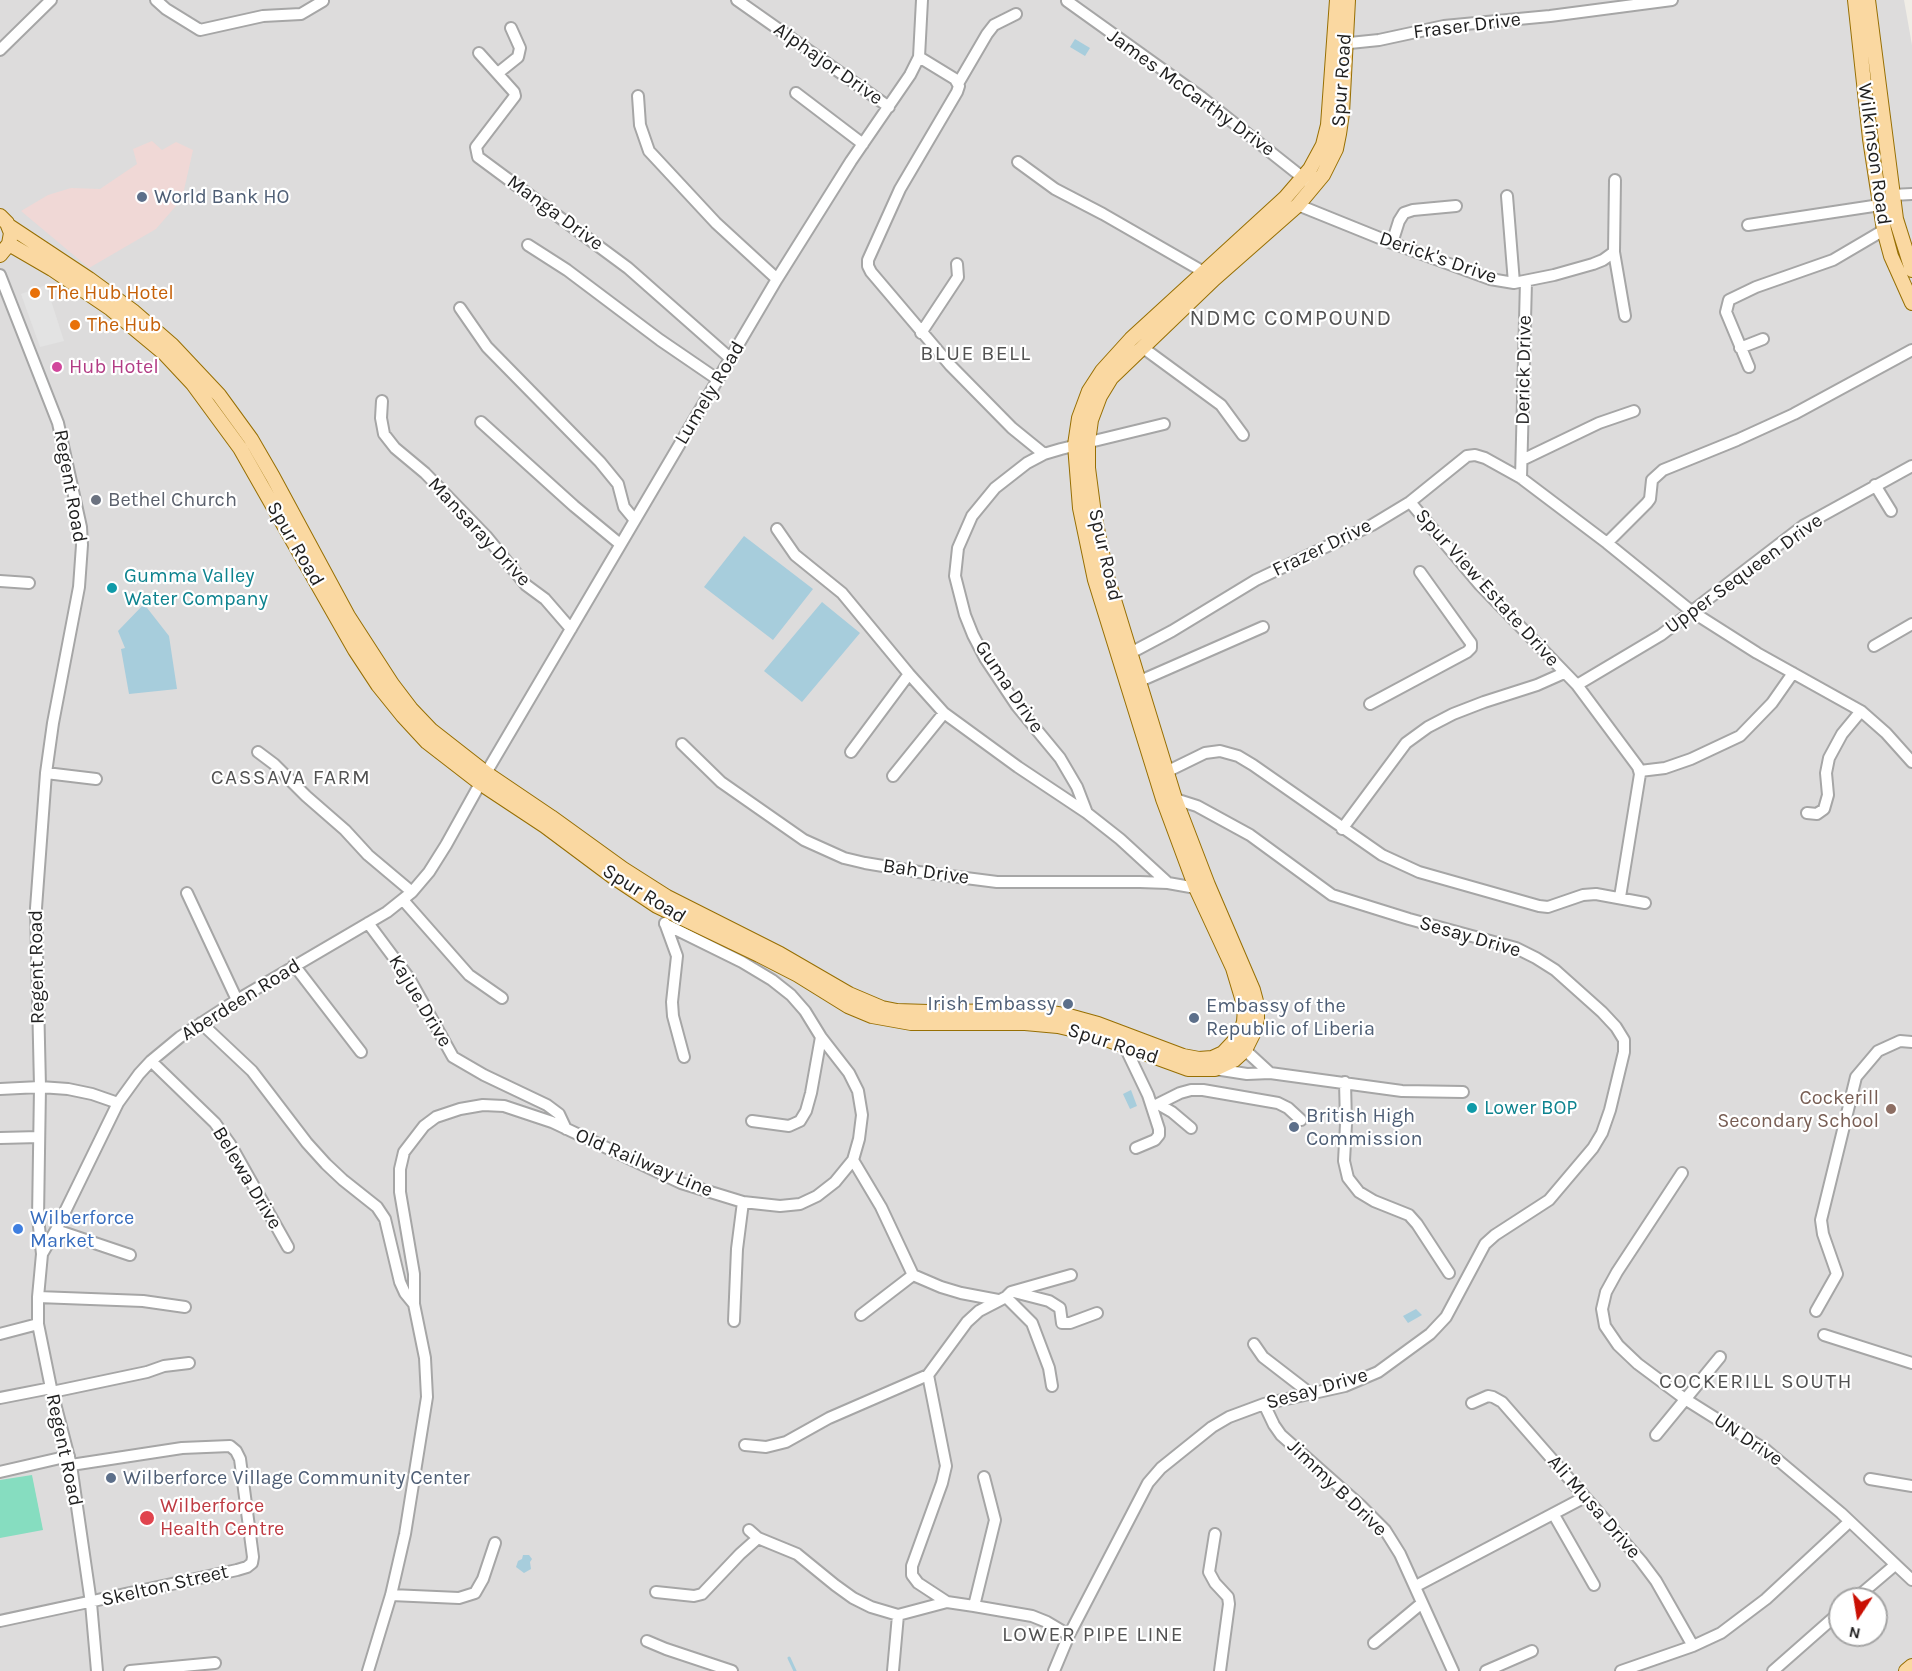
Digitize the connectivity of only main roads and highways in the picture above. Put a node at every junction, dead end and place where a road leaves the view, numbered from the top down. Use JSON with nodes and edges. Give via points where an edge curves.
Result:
{"nodes":[{"id":1,"x":1337,"y":0,"type":"edge"},
{"id":2,"x":1348,"y":0,"type":"edge"},
{"id":3,"x":1855,"y":0,"type":"edge"},
{"id":4,"x":1868,"y":0,"type":"edge"},
{"id":5,"x":1339,"y":45,"type":"junction"},
{"id":6,"x":1308,"y":182,"type":"junction"},
{"id":7,"x":4,"y":221,"type":"edge"},
{"id":8,"x":5,"y":249,"type":"edge"},
{"id":9,"x":1912,"y":270,"type":"edge"},
{"id":10,"x":1209,"y":276,"type":"junction"},
{"id":11,"x":1912,"y":303,"type":"edge"},
{"id":12,"x":114,"y":304,"type":"junction"},
{"id":13,"x":1081,"y":444,"type":"junction"},
{"id":14,"x":1124,"y":656,"type":"junction"},
{"id":15,"x":1139,"y":702,"type":"junction"},
{"id":16,"x":483,"y":778,"type":"junction"},
{"id":17,"x":1221,"y":929,"type":"junction"},
{"id":18,"x":911,"y":1017,"type":"junction"},
{"id":19,"x":1912,"y":1666,"type":"edge"},
{"id":20,"x":1906,"y":1671,"type":"edge"}],
"edges":[{"from":1,"to":5,"type":"main road","name":"Spur Road"},
{"from":2,"to":5,"type":"main road","name":"Spur Road"},
{"from":3,"to":11,"type":"main road","name":"Wilkinson Road","via":[[1884,230]]},
{"from":4,"to":9,"type":"main road","name":"Wilkinson Road","via":[[1892,195]]},
{"from":5,"to":6,"type":"main road","name":"Spur Road","via":[[1328,125]]},
{"from":6,"to":10,"type":"main road","name":"Spur Road","via":[[1285,198]]},
{"from":6,"to":10,"type":"main road","name":"Spur Road","via":[[1298,205]]},
{"from":7,"to":8,"type":"main road","via":[[11,233]]},
{"from":7,"to":12,"type":"main road","name":"Spur Road"},
{"from":8,"to":12,"type":"main road","name":"Spur Road","via":[[52,269]]},
{"from":10,"to":13,"type":"main road","name":"Spur Road","via":[[1111,378]]},
{"from":10,"to":13,"type":"main road","name":"Spur Road","via":[[1131,339],[1102,371],[1079,418]]},
{"from":12,"to":16,"type":"main road","name":"Spur Road","via":[[172,345],[219,395],[273,477],[343,618],[411,709]]},
{"from":13,"to":14,"type":"main road","name":"Spur Road","via":[[1080,508]]},
{"from":14,"to":15,"type":"main road","name":"Spur Road"},
{"from":14,"to":15,"type":"main road","name":"Spur Road","via":[[1140,681]]},
{"from":15,"to":17,"type":"main road","name":"Spur Road","via":[[1169,799]]},
{"from":16,"to":18,"type":"main road","name":"Spur Road","via":[[667,897],[864,1002]]},
{"from":16,"to":18,"type":"main road","name":"Spur Road","via":[[657,906],[779,965],[848,1006],[872,1016]]},
{"from":17,"to":18,"type":"main road","name":"Spur Road","via":[[1245,1008],[1239,1036],[1212,1058],[1183,1056],[1098,1024],[1040,1011]]},
{"from":17,"to":18,"type":"main road","name":"Spur Road","via":[[1253,990],[1257,1019],[1245,1050],[1215,1069],[1188,1069],[1092,1034],[1058,1026]]},
{"from":19,"to":20,"type":"main road"}]}
